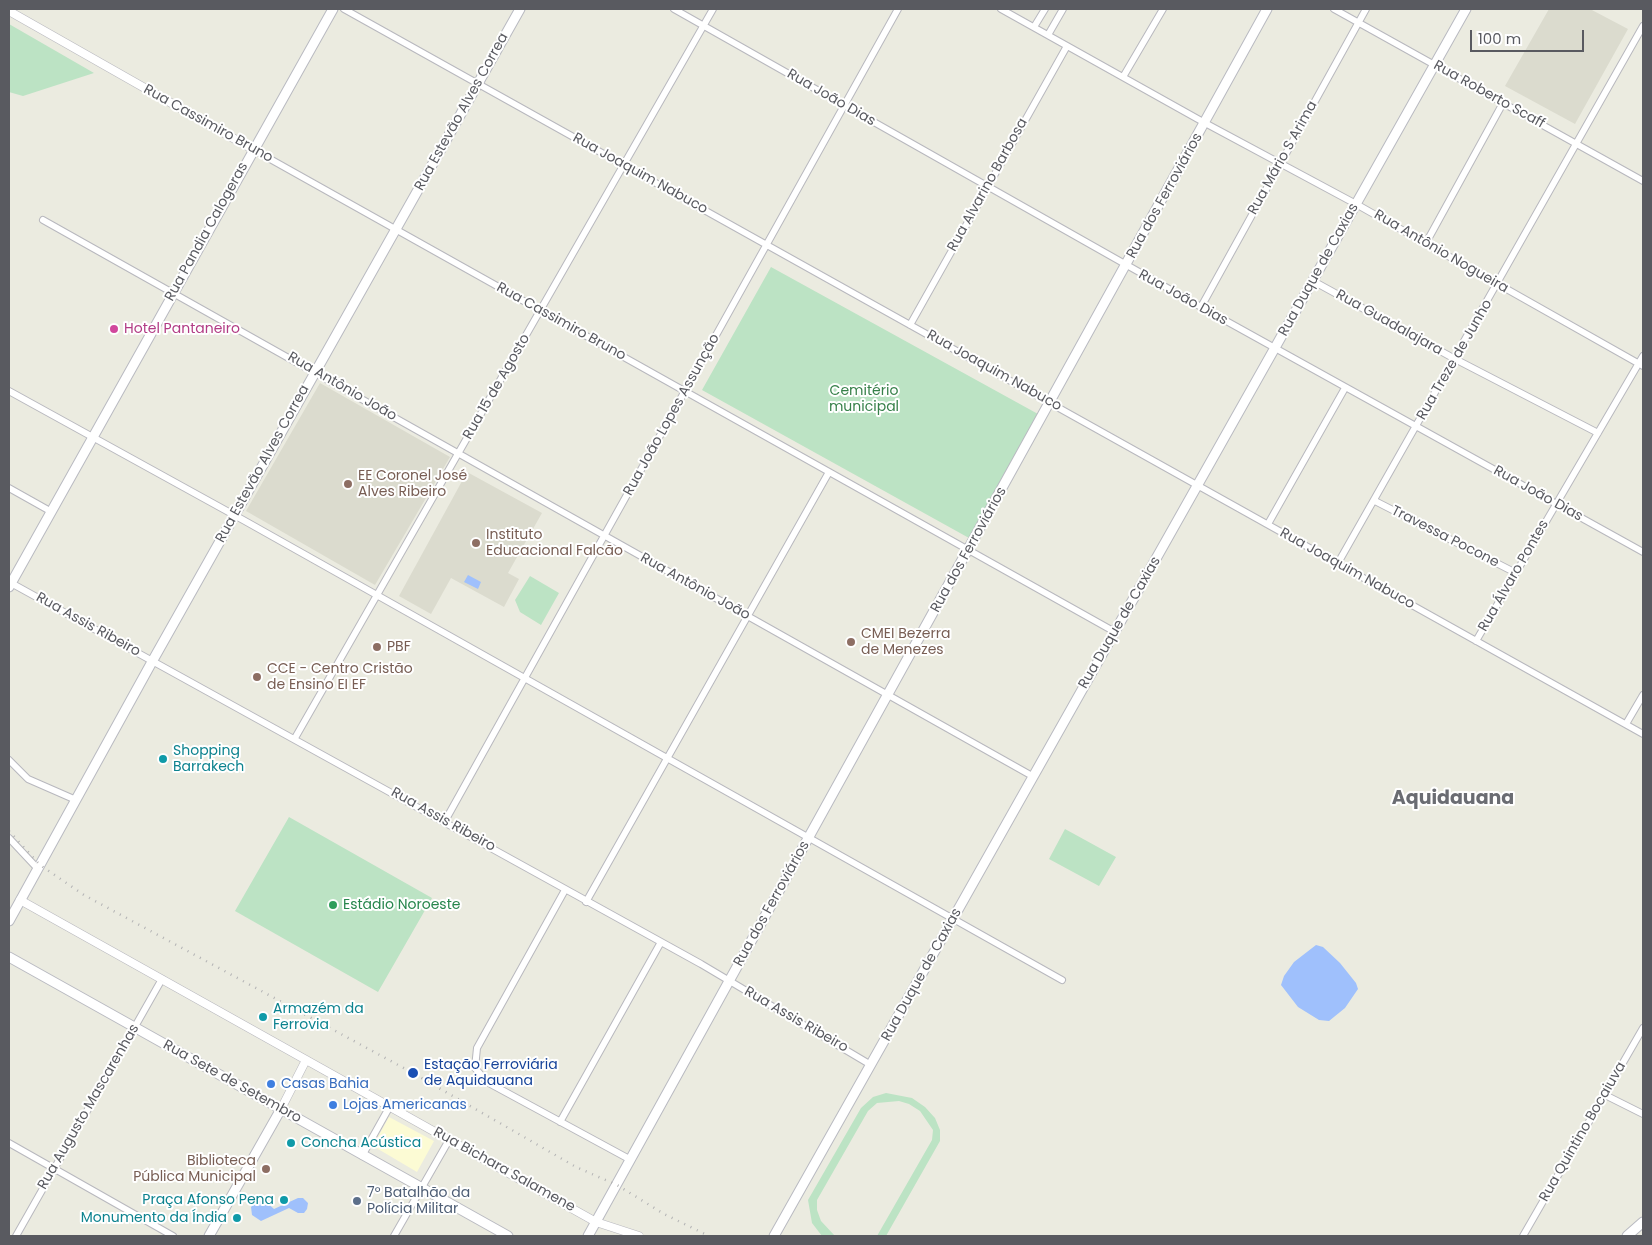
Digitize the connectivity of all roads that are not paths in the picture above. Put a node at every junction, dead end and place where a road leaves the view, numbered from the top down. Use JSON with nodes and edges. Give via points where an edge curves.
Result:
{"nodes":[{"id":1,"x":334,"y":9,"type":"edge"},
{"id":2,"x":344,"y":9,"type":"edge"},
{"id":3,"x":520,"y":9,"type":"edge"},
{"id":4,"x":674,"y":9,"type":"edge"},
{"id":5,"x":713,"y":9,"type":"edge"},
{"id":6,"x":898,"y":9,"type":"edge"},
{"id":7,"x":1001,"y":9,"type":"edge"},
{"id":8,"x":1045,"y":9,"type":"edge"},
{"id":9,"x":1063,"y":9,"type":"edge"},
{"id":10,"x":1164,"y":9,"type":"edge"},
{"id":11,"x":1267,"y":9,"type":"edge"},
{"id":12,"x":1334,"y":9,"type":"edge"},
{"id":13,"x":1366,"y":9,"type":"edge"},
{"id":14,"x":1466,"y":9,"type":"edge"},
{"id":15,"x":9,"y":11,"type":"edge"},
{"id":16,"x":1359,"y":22,"type":"junction"},
{"id":17,"x":704,"y":26,"type":"junction"},
{"id":18,"x":1643,"y":26,"type":"edge"},
{"id":19,"x":1034,"y":27,"type":"junction"},
{"id":20,"x":1048,"y":35,"type":"junction"},
{"id":21,"x":1067,"y":46,"type":"junction"},
{"id":22,"x":1434,"y":65,"type":"junction"},
{"id":23,"x":1123,"y":77,"type":"junction"},
{"id":24,"x":478,"y":84,"type":"junction"},
{"id":25,"x":1503,"y":103,"type":"junction"},
{"id":26,"x":845,"y":106,"type":"junction"},
{"id":27,"x":1205,"y":123,"type":"junction"},
{"id":28,"x":1575,"y":143,"type":"junction"},
{"id":29,"x":254,"y":150,"type":"junction"},
{"id":30,"x":1280,"y":164,"type":"junction"},
{"id":31,"x":624,"y":165,"type":"junction"},
{"id":32,"x":1643,"y":181,"type":"edge"},
{"id":33,"x":987,"y":186,"type":"junction"},
{"id":34,"x":1356,"y":204,"type":"junction"},
{"id":35,"x":43,"y":220,"type":"dead end"},
{"id":36,"x":396,"y":229,"type":"junction"},
{"id":37,"x":1426,"y":243,"type":"junction"},
{"id":38,"x":768,"y":245,"type":"junction"},
{"id":39,"x":1126,"y":265,"type":"junction"},
{"id":40,"x":1313,"y":281,"type":"junction"},
{"id":41,"x":1498,"y":284,"type":"junction"},
{"id":42,"x":172,"y":293,"type":"junction"},
{"id":43,"x":1200,"y":307,"type":"junction"},
{"id":44,"x":540,"y":310,"type":"junction"},
{"id":45,"x":910,"y":325,"type":"junction"},
{"id":46,"x":1275,"y":349,"type":"junction"},
{"id":47,"x":1643,"y":356,"type":"edge"},
{"id":48,"x":1455,"y":359,"type":"junction"},
{"id":49,"x":1641,"y":365,"type":"edge"},
{"id":50,"x":315,"y":372,"type":"junction"},
{"id":51,"x":1346,"y":388,"type":"junction"},
{"id":52,"x":9,"y":392,"type":"edge"},
{"id":53,"x":686,"y":392,"type":"junction"},
{"id":54,"x":1050,"y":403,"type":"junction"},
{"id":55,"x":1417,"y":427,"type":"junction"},
{"id":56,"x":1598,"y":433,"type":"junction"},
{"id":57,"x":91,"y":437,"type":"junction"},
{"id":58,"x":458,"y":454,"type":"junction"},
{"id":59,"x":830,"y":472,"type":"junction"},
{"id":60,"x":1198,"y":485,"type":"junction"},
{"id":61,"x":9,"y":488,"type":"edge"},
{"id":62,"x":1375,"y":501,"type":"junction"},
{"id":63,"x":1556,"y":505,"type":"junction"},
{"id":64,"x":50,"y":511,"type":"junction"},
{"id":65,"x":234,"y":515,"type":"junction"},
{"id":66,"x":1268,"y":524,"type":"junction"},
{"id":67,"x":605,"y":536,"type":"junction"},
{"id":68,"x":969,"y":550,"type":"junction"},
{"id":69,"x":1643,"y":552,"type":"edge"},
{"id":70,"x":1338,"y":564,"type":"junction"},
{"id":71,"x":1516,"y":573,"type":"junction"},
{"id":72,"x":10,"y":585,"type":"edge"},
{"id":73,"x":375,"y":596,"type":"junction"},
{"id":74,"x":748,"y":616,"type":"junction"},
{"id":75,"x":1115,"y":632,"type":"junction"},
{"id":76,"x":1476,"y":640,"type":"junction"},
{"id":77,"x":153,"y":660,"type":"junction"},
{"id":78,"x":525,"y":679,"type":"junction"},
{"id":79,"x":1643,"y":695,"type":"edge"},
{"id":80,"x":888,"y":696,"type":"junction"},
{"id":81,"x":1626,"y":724,"type":"junction"},
{"id":82,"x":1643,"y":734,"type":"edge"},
{"id":83,"x":295,"y":738,"type":"junction"},
{"id":84,"x":667,"y":759,"type":"junction"},
{"id":85,"x":9,"y":760,"type":"edge"},
{"id":86,"x":1034,"y":777,"type":"junction"},
{"id":87,"x":76,"y":800,"type":"junction"},
{"id":88,"x":445,"y":821,"type":"junction"},
{"id":89,"x":9,"y":838,"type":"edge"},
{"id":90,"x":808,"y":839,"type":"junction"},
{"id":91,"x":38,"y":869,"type":"junction"},
{"id":92,"x":565,"y":890,"type":"junction"},
{"id":93,"x":20,"y":900,"type":"junction"},
{"id":94,"x":586,"y":902,"type":"junction"},
{"id":95,"x":953,"y":920,"type":"junction"},
{"id":96,"x":9,"y":922,"type":"edge"},
{"id":97,"x":661,"y":942,"type":"junction"},
{"id":98,"x":9,"y":956,"type":"edge"},
{"id":99,"x":162,"y":979,"type":"junction"},
{"id":100,"x":1062,"y":980,"type":"dead end"},
{"id":101,"x":730,"y":981,"type":"junction"},
{"id":102,"x":134,"y":1027,"type":"junction"},
{"id":103,"x":1643,"y":1028,"type":"edge"},
{"id":104,"x":306,"y":1060,"type":"junction"},
{"id":105,"x":871,"y":1064,"type":"junction"},
{"id":106,"x":1605,"y":1095,"type":"junction"},
{"id":107,"x":390,"y":1106,"type":"junction"},
{"id":108,"x":281,"y":1109,"type":"junction"},
{"id":109,"x":1643,"y":1114,"type":"edge"},
{"id":110,"x":560,"y":1122,"type":"junction"},
{"id":111,"x":449,"y":1140,"type":"junction"},
{"id":112,"x":9,"y":1143,"type":"edge"},
{"id":113,"x":362,"y":1156,"type":"junction"},
{"id":114,"x":631,"y":1160,"type":"junction"},
{"id":115,"x":54,"y":1168,"type":"junction"},
{"id":116,"x":421,"y":1188,"type":"junction"},
{"id":117,"x":596,"y":1222,"type":"junction"},
{"id":118,"x":1643,"y":1222,"type":"edge"},
{"id":119,"x":16,"y":1236,"type":"edge"},
{"id":120,"x":174,"y":1236,"type":"edge"},
{"id":121,"x":209,"y":1236,"type":"edge"},
{"id":122,"x":394,"y":1236,"type":"edge"},
{"id":123,"x":508,"y":1236,"type":"edge"},
{"id":124,"x":588,"y":1236,"type":"edge"},
{"id":125,"x":639,"y":1236,"type":"edge"},
{"id":126,"x":774,"y":1236,"type":"edge"},
{"id":127,"x":1523,"y":1236,"type":"edge"},
{"id":128,"x":1627,"y":1236,"type":"edge"}],
"edges":[{"from":1,"to":29,"type":"main road","name":"Rua Pandia Calogeras"},
{"from":2,"to":24,"type":"street","name":"Rua Joaquim Nabuco"},
{"from":3,"to":24,"type":"main road","name":"Rua Estevão Alves Correa"},
{"from":4,"to":17,"type":"street","name":"Rua João Dias"},
{"from":5,"to":17,"type":"street","name":"Rua 15 de Agosto"},
{"from":6,"to":26,"type":"street","name":"Rua João Lopes Assunção"},
{"from":7,"to":19,"type":"street","name":"Rua Antônio Nogueira"},
{"from":8,"to":19,"type":"street"},
{"from":9,"to":20,"type":"street"},
{"from":10,"to":23,"type":"street"},
{"from":11,"to":27,"type":"main road","name":"Rua dos Ferroviários"},
{"from":12,"to":16,"type":"street","name":"Rua Roberto Scaff"},
{"from":13,"to":16,"type":"street","name":"Rua Mário S Arima"},
{"from":14,"to":22,"type":"main road","name":"Rua Duque de Caxias"},
{"from":15,"to":29,"type":"street","name":"Rua Cassimiro Bruno"},
{"from":16,"to":22,"type":"street","name":"Rua Roberto Scaff"},
{"from":16,"to":30,"type":"street","name":"Rua Mário S Arima"},
{"from":17,"to":26,"type":"street","name":"Rua João Dias"},
{"from":17,"to":31,"type":"street","name":"Rua 15 de Agosto"},
{"from":18,"to":28,"type":"street","name":"Rua Treze de Junho"},
{"from":19,"to":20,"type":"street","name":"Rua Antônio Nogueira"},
{"from":20,"to":21,"type":"street","name":"Rua Antônio Nogueira"},
{"from":21,"to":23,"type":"street","name":"Rua Antônio Nogueira"},
{"from":21,"to":33,"type":"street","name":"Rua Alvarino Barbosa"},
{"from":22,"to":25,"type":"street","name":"Rua Roberto Scaff"},
{"from":22,"to":34,"type":"main road","name":"Rua Duque de Caxias"},
{"from":23,"to":27,"type":"street","name":"Rua Antônio Nogueira"},
{"from":24,"to":31,"type":"street","name":"Rua Joaquim Nabuco"},
{"from":24,"to":36,"type":"main road","name":"Rua Estevão Alves Correa"},
{"from":25,"to":28,"type":"street","name":"Rua Roberto Scaff"},
{"from":25,"to":37,"type":"street"},
{"from":26,"to":33,"type":"street","name":"Rua João Dias"},
{"from":26,"to":38,"type":"street","name":"Rua João Lopes Assunção"},
{"from":27,"to":30,"type":"street","name":"Rua Antônio Nogueira"},
{"from":27,"to":39,"type":"main road","name":"Rua dos Ferroviários"},
{"from":28,"to":32,"type":"street","name":"Rua Roberto Scaff"},
{"from":28,"to":41,"type":"street","name":"Rua Treze de Junho"},
{"from":29,"to":36,"type":"street","name":"Rua Cassimiro Bruno"},
{"from":29,"to":42,"type":"main road","name":"Rua Pandia Calogeras"},
{"from":30,"to":34,"type":"street","name":"Rua Antônio Nogueira"},
{"from":30,"to":43,"type":"street","name":"Rua Mário S Arima"},
{"from":31,"to":38,"type":"street","name":"Rua Joaquim Nabuco"},
{"from":31,"to":44,"type":"street","name":"Rua 15 de Agosto"},
{"from":33,"to":39,"type":"street","name":"Rua João Dias"},
{"from":33,"to":45,"type":"street","name":"Rua Alvarino Barbosa"},
{"from":34,"to":37,"type":"street","name":"Rua Antônio Nogueira"},
{"from":34,"to":40,"type":"main road","name":"Rua Duque de Caxias"},
{"from":35,"to":42,"type":"street","name":"Rua Antônio João"},
{"from":36,"to":44,"type":"street","name":"Rua Cassimiro Bruno"},
{"from":36,"to":50,"type":"main road","name":"Rua Estevão Alves Correa"},
{"from":37,"to":41,"type":"street","name":"Rua Antônio Nogueira"},
{"from":38,"to":45,"type":"street","name":"Rua Joaquim Nabuco"},
{"from":38,"to":53,"type":"street","name":"Rua João Lopes Assunção"},
{"from":39,"to":43,"type":"street","name":"Rua João Dias"},
{"from":39,"to":54,"type":"main road","name":"Rua dos Ferroviários"},
{"from":40,"to":46,"type":"main road","name":"Rua Duque de Caxias"},
{"from":40,"to":48,"type":"street","name":"Rua Guadalajara"},
{"from":41,"to":48,"type":"street","name":"Rua Treze de Junho"},
{"from":41,"to":49,"type":"street","name":"Rua Antônio Nogueira"},
{"from":42,"to":50,"type":"street","name":"Rua Antônio João"},
{"from":42,"to":57,"type":"main road","name":"Rua Pandia Calogeras"},
{"from":43,"to":46,"type":"street","name":"Rua João Dias"},
{"from":44,"to":53,"type":"street","name":"Rua Cassimiro Bruno"},
{"from":44,"to":58,"type":"street","name":"Rua 15 de Agosto"},
{"from":45,"to":54,"type":"street","name":"Rua Joaquim Nabuco"},
{"from":46,"to":51,"type":"street","name":"Rua João Dias"},
{"from":46,"to":60,"type":"main road","name":"Rua Duque de Caxias"},
{"from":47,"to":49,"type":"street","name":"Rua Álvaro Pontes"},
{"from":48,"to":55,"type":"street","name":"Rua Treze de Junho"},
{"from":48,"to":56,"type":"street","name":"Rua Guadalajara"},
{"from":49,"to":56,"type":"street","name":"Rua Álvaro Pontes"},
{"from":50,"to":58,"type":"street","name":"Rua Antônio João"},
{"from":50,"to":65,"type":"main road","name":"Rua Estevão Alves Correa"},
{"from":51,"to":55,"type":"street","name":"Rua João Dias"},
{"from":51,"to":66,"type":"street"},
{"from":52,"to":57,"type":"street"},
{"from":53,"to":59,"type":"street","name":"Rua Cassimiro Bruno"},
{"from":53,"to":67,"type":"street","name":"Rua João Lopes Assunção"},
{"from":54,"to":60,"type":"street","name":"Rua Joaquim Nabuco"},
{"from":54,"to":68,"type":"main road","name":"Rua dos Ferroviários"},
{"from":55,"to":62,"type":"street","name":"Rua Treze de Junho"},
{"from":55,"to":63,"type":"street","name":"Rua João Dias"},
{"from":56,"to":63,"type":"street","name":"Rua Álvaro Pontes"},
{"from":57,"to":64,"type":"main road","name":"Rua Pandia Calogeras"},
{"from":57,"to":65,"type":"street"},
{"from":58,"to":67,"type":"street","name":"Rua Antônio João"},
{"from":58,"to":73,"type":"street","name":"Rua 15 de Agosto"},
{"from":59,"to":68,"type":"street","name":"Rua Cassimiro Bruno"},
{"from":59,"to":74,"type":"street"},
{"from":60,"to":66,"type":"street","name":"Rua Joaquim Nabuco"},
{"from":60,"to":75,"type":"main road","name":"Rua Duque de Caxias"},
{"from":61,"to":64,"type":"street"},
{"from":62,"to":70,"type":"street","name":"Rua Treze de Junho"},
{"from":62,"to":71,"type":"street","name":"Travessa Pocone"},
{"from":63,"to":69,"type":"street","name":"Rua João Dias"},
{"from":63,"to":71,"type":"street","name":"Rua Álvaro Pontes"},
{"from":64,"to":72,"type":"main road","name":"Rua Pandia Calogeras"},
{"from":65,"to":73,"type":"street"},
{"from":65,"to":77,"type":"main road","name":"Rua Estevão Alves Correa"},
{"from":66,"to":70,"type":"street","name":"Rua Joaquim Nabuco"},
{"from":67,"to":74,"type":"street","name":"Rua Antônio João"},
{"from":67,"to":78,"type":"street","name":"Rua João Lopes Assunção"},
{"from":68,"to":75,"type":"street","name":"Rua Cassimiro Bruno"},
{"from":68,"to":80,"type":"main road","name":"Rua dos Ferroviários"},
{"from":70,"to":76,"type":"street","name":"Rua Joaquim Nabuco"},
{"from":71,"to":76,"type":"street","name":"Rua Álvaro Pontes"},
{"from":72,"to":77,"type":"street","name":"Rua Assis Ribeiro"},
{"from":73,"to":78,"type":"street"},
{"from":73,"to":83,"type":"street","name":"Rua 15 de Agosto"},
{"from":74,"to":80,"type":"street","name":"Rua Antônio João"},
{"from":74,"to":84,"type":"street"},
{"from":75,"to":86,"type":"main road","name":"Rua Duque de Caxias"},
{"from":76,"to":81,"type":"street","name":"Rua Joaquim Nabuco"},
{"from":77,"to":83,"type":"street","name":"Rua Assis Ribeiro"},
{"from":77,"to":87,"type":"main road","name":"Rua Estevão Alves Correa"},
{"from":78,"to":84,"type":"street"},
{"from":78,"to":88,"type":"street","name":"Rua João Lopes Assunção"},
{"from":79,"to":81,"type":"street"},
{"from":80,"to":86,"type":"street","name":"Rua Antônio João"},
{"from":80,"to":90,"type":"main road","name":"Rua dos Ferroviários"},
{"from":81,"to":82,"type":"street","name":"Rua Joaquim Nabuco"},
{"from":83,"to":88,"type":"street","name":"Rua Assis Ribeiro"},
{"from":84,"to":90,"type":"street"},
{"from":84,"to":94,"type":"street"},
{"from":85,"to":87,"type":"street","via":[[28,779]]},
{"from":86,"to":95,"type":"main road","name":"Rua Duque de Caxias"},
{"from":87,"to":91,"type":"main road","name":"Rua Estevão Alves Correa"},
{"from":88,"to":92,"type":"street","name":"Rua Assis Ribeiro"},
{"from":89,"to":91,"type":"street"},
{"from":90,"to":95,"type":"street"},
{"from":90,"to":101,"type":"main road","name":"Rua dos Ferroviários"},
{"from":91,"to":93,"type":"main road","name":"Rua Estevão Alves Correa"},
{"from":92,"to":94,"type":"street","name":"Rua Assis Ribeiro"},
{"from":92,"to":110,"type":"street","via":[[477,1048],[475,1068],[487,1082]]},
{"from":93,"to":96,"type":"main road","name":"Rua Estevão Alves Correa"},
{"from":93,"to":99,"type":"street","name":"Rua Bichara Salamene"},
{"from":94,"to":97,"type":"street","name":"Rua Assis Ribeiro"},
{"from":95,"to":100,"type":"street"},
{"from":95,"to":105,"type":"main road","name":"Rua Duque de Caxias"},
{"from":97,"to":101,"type":"street","name":"Rua Assis Ribeiro"},
{"from":97,"to":110,"type":"street"},
{"from":98,"to":102,"type":"main road","name":"Rua Sete de Setembro"},
{"from":99,"to":102,"type":"street","name":"Rua Augusto Mascarenhas"},
{"from":99,"to":104,"type":"street","name":"Rua Bichara Salamene"},
{"from":101,"to":105,"type":"street","name":"Rua Assis Ribeiro"},
{"from":101,"to":114,"type":"main road","name":"Rua dos Ferroviários"},
{"from":102,"to":108,"type":"main road","name":"Rua Sete de Setembro"},
{"from":102,"to":115,"type":"street","name":"Rua Augusto Mascarenhas"},
{"from":103,"to":106,"type":"street","name":"Rua Quintino Bocaiuva"},
{"from":104,"to":107,"type":"street","name":"Rua Bichara Salamene"},
{"from":104,"to":108,"type":"street"},
{"from":105,"to":126,"type":"main road","name":"Rua Duque de Caxias"},
{"from":106,"to":109,"type":"street"},
{"from":106,"to":127,"type":"street","name":"Rua Quintino Bocaiuva"},
{"from":107,"to":111,"type":"street","name":"Rua Bichara Salamene"},
{"from":107,"to":113,"type":"street"},
{"from":108,"to":113,"type":"main road","name":"Rua Sete de Setembro"},
{"from":108,"to":121,"type":"main road"},
{"from":110,"to":114,"type":"street"},
{"from":111,"to":116,"type":"street"},
{"from":111,"to":117,"type":"street","name":"Rua Bichara Salamene"},
{"from":112,"to":115,"type":"street"},
{"from":113,"to":116,"type":"main road","name":"Rua Sete de Setembro"},
{"from":114,"to":117,"type":"main road","name":"Rua dos Ferroviários"},
{"from":115,"to":119,"type":"street","name":"Rua Augusto Mascarenhas"},
{"from":115,"to":120,"type":"street"},
{"from":116,"to":122,"type":"street"},
{"from":116,"to":123,"type":"main road","name":"Rua Sete de Setembro"},
{"from":117,"to":124,"type":"main road"},
{"from":117,"to":125,"type":"street","name":"Rua Bichara Salamene"},
{"from":118,"to":128,"type":"main road"}]}
